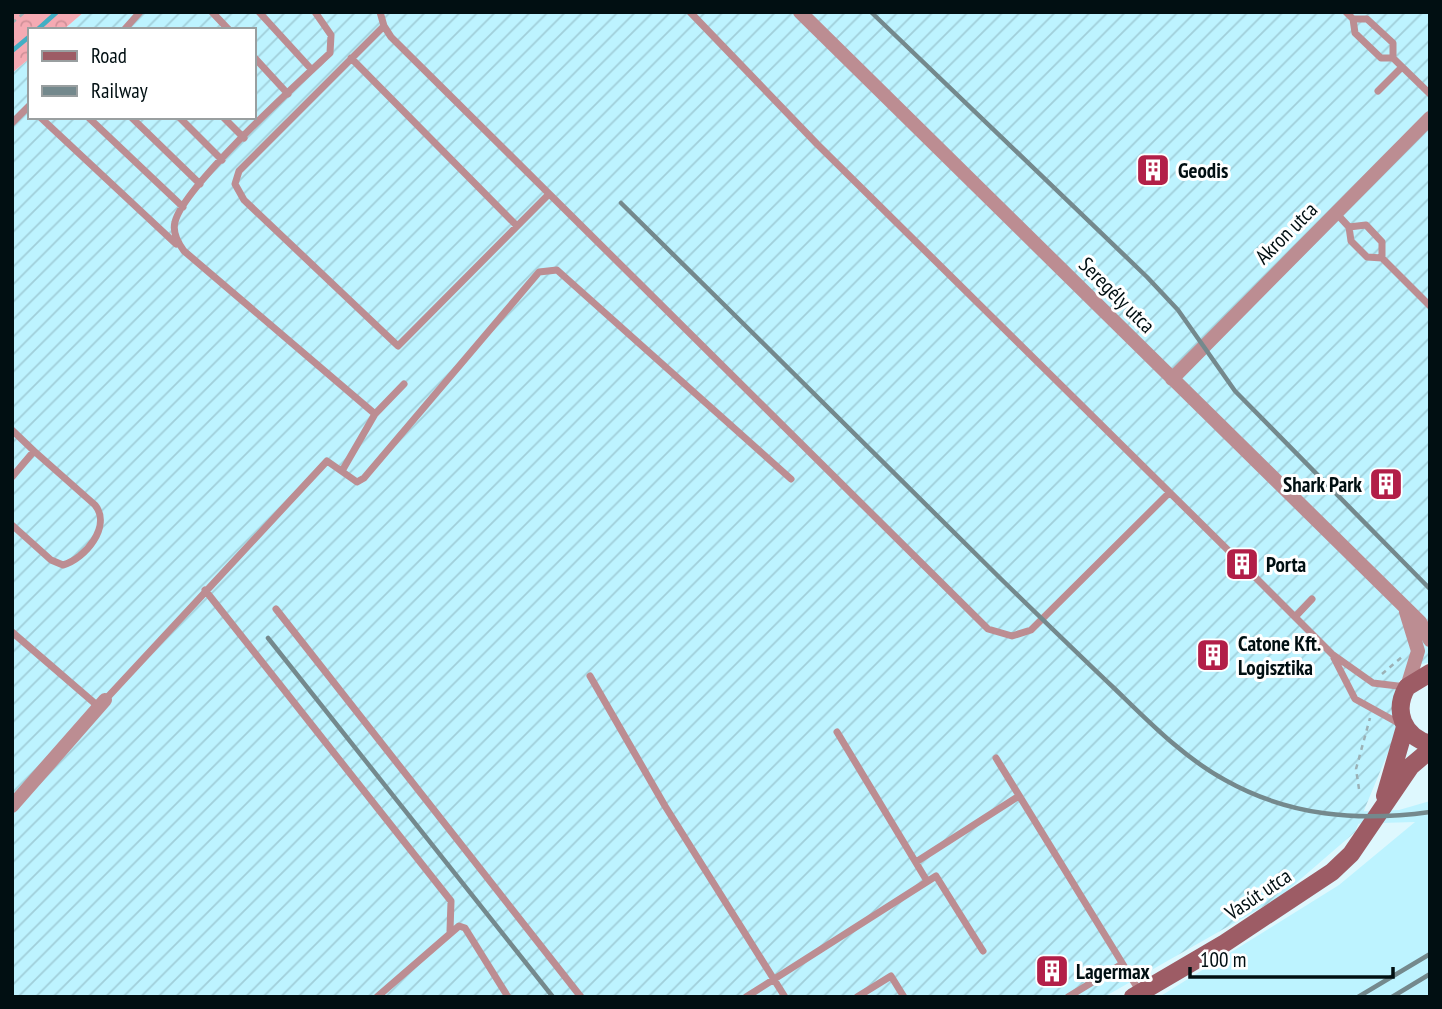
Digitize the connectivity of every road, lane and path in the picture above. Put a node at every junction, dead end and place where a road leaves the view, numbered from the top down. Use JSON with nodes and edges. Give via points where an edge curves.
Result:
{"nodes":[{"id":1,"x":25,"y":12,"type":"edge"},
{"id":2,"x":140,"y":12,"type":"edge"},
{"id":3,"x":212,"y":12,"type":"edge"},
{"id":4,"x":259,"y":12,"type":"edge"},
{"id":5,"x":315,"y":12,"type":"edge"},
{"id":6,"x":380,"y":12,"type":"edge"},
{"id":7,"x":690,"y":12,"type":"edge"},
{"id":8,"x":800,"y":12,"type":"edge"},
{"id":9,"x":1346,"y":12,"type":"edge"},
{"id":10,"x":1353,"y":19,"type":"junction"},
{"id":11,"x":12,"y":23,"type":"edge"},
{"id":12,"x":384,"y":26,"type":"junction"},
{"id":13,"x":130,"y":28,"type":"edge"},
{"id":14,"x":227,"y":28,"type":"edge"},
{"id":15,"x":351,"y":58,"type":"junction"},
{"id":16,"x":1393,"y":58,"type":"junction"},
{"id":17,"x":256,"y":59,"type":"edge"},
{"id":18,"x":1402,"y":67,"type":"junction"},
{"id":19,"x":312,"y":69,"type":"junction"},
{"id":20,"x":1378,"y":91,"type":"dead end"},
{"id":21,"x":288,"y":94,"type":"junction"},
{"id":22,"x":1430,"y":94,"type":"edge"},
{"id":23,"x":28,"y":108,"type":"edge"},
{"id":24,"x":1430,"y":117,"type":"edge"},
{"id":25,"x":42,"y":119,"type":"edge"},
{"id":26,"x":90,"y":119,"type":"edge"},
{"id":27,"x":133,"y":119,"type":"edge"},
{"id":28,"x":181,"y":119,"type":"edge"},
{"id":29,"x":225,"y":119,"type":"edge"},
{"id":30,"x":12,"y":123,"type":"edge"},
{"id":31,"x":244,"y":138,"type":"junction"},
{"id":32,"x":222,"y":160,"type":"junction"},
{"id":33,"x":201,"y":184,"type":"junction"},
{"id":34,"x":549,"y":194,"type":"junction"},
{"id":35,"x":183,"y":207,"type":"junction"},
{"id":36,"x":1335,"y":213,"type":"junction"},
{"id":37,"x":517,"y":226,"type":"junction"},
{"id":38,"x":1349,"y":227,"type":"junction"},
{"id":39,"x":184,"y":251,"type":"junction"},
{"id":40,"x":1382,"y":258,"type":"junction"},
{"id":41,"x":1430,"y":306,"type":"edge"},
{"id":42,"x":1172,"y":379,"type":"junction"},
{"id":43,"x":404,"y":384,"type":"dead end"},
{"id":44,"x":375,"y":414,"type":"junction"},
{"id":45,"x":12,"y":430,"type":"edge"},
{"id":46,"x":34,"y":452,"type":"junction"},
{"id":47,"x":342,"y":471,"type":"junction"},
{"id":48,"x":12,"y":477,"type":"edge"},
{"id":49,"x":791,"y":478,"type":"dead end"},
{"id":50,"x":1169,"y":493,"type":"junction"},
{"id":51,"x":12,"y":524,"type":"edge"},
{"id":52,"x":205,"y":590,"type":"junction"},
{"id":53,"x":1312,"y":599,"type":"dead end"},
{"id":54,"x":1403,"y":608,"type":"junction"},
{"id":55,"x":276,"y":609,"type":"dead end"},
{"id":56,"x":1295,"y":617,"type":"junction"},
{"id":57,"x":12,"y":632,"type":"edge"},
{"id":58,"x":1430,"y":640,"type":"edge"},
{"id":59,"x":1332,"y":654,"type":"junction"},
{"id":60,"x":1430,"y":673,"type":"edge"},
{"id":61,"x":590,"y":676,"type":"dead end"},
{"id":62,"x":1407,"y":687,"type":"junction"},
{"id":63,"x":102,"y":704,"type":"junction"},
{"id":64,"x":1405,"y":727,"type":"junction"},
{"id":65,"x":837,"y":732,"type":"dead end"},
{"id":66,"x":1430,"y":744,"type":"edge"},
{"id":67,"x":1430,"y":750,"type":"edge"},
{"id":68,"x":996,"y":758,"type":"dead end"},
{"id":69,"x":1019,"y":796,"type":"junction"},
{"id":70,"x":1384,"y":803,"type":"junction"},
{"id":71,"x":12,"y":806,"type":"edge"},
{"id":72,"x":915,"y":862,"type":"junction"},
{"id":73,"x":927,"y":881,"type":"junction"},
{"id":74,"x":450,"y":930,"type":"junction"},
{"id":75,"x":983,"y":951,"type":"dead end"},
{"id":76,"x":1122,"y":964,"type":"junction"},
{"id":77,"x":774,"y":980,"type":"junction"},
{"id":78,"x":1137,"y":995,"type":"edge"},
{"id":79,"x":377,"y":997,"type":"edge"},
{"id":80,"x":508,"y":997,"type":"edge"},
{"id":81,"x":581,"y":997,"type":"edge"},
{"id":82,"x":746,"y":997,"type":"edge"},
{"id":83,"x":785,"y":997,"type":"edge"},
{"id":84,"x":857,"y":997,"type":"edge"},
{"id":85,"x":904,"y":997,"type":"edge"},
{"id":86,"x":1068,"y":997,"type":"edge"}],
"edges":[{"from":1,"to":11,"type":"path"},
{"from":2,"to":13,"type":"lane"},
{"from":3,"to":14,"type":"lane"},
{"from":4,"to":19,"type":"lane"},
{"from":5,"to":19,"type":"lane","via":[[332,40],[330,52]]},
{"from":6,"to":12,"type":"lane"},
{"from":7,"to":50,"type":"lane"},
{"from":8,"to":42,"type":"street","name":"Seregély utca"},
{"from":9,"to":10,"type":"lane"},
{"from":10,"to":16,"type":"lane","via":[[1355,33],[1381,58]]},
{"from":10,"to":16,"type":"lane","via":[[1367,19],[1393,43]]},
{"from":12,"to":15,"type":"lane"},
{"from":12,"to":34,"type":"lane"},
{"from":15,"to":37,"type":"lane"},
{"from":15,"to":37,"type":"lane","via":[[239,171],[235,184],[244,200],[398,346]]},
{"from":16,"to":18,"type":"lane"},
{"from":17,"to":21,"type":"lane"},
{"from":18,"to":20,"type":"lane"},
{"from":18,"to":22,"type":"lane"},
{"from":19,"to":21,"type":"lane"},
{"from":21,"to":31,"type":"lane"},
{"from":23,"to":30,"type":"lane"},
{"from":24,"to":36,"type":"street","name":"Akron utca"},
{"from":25,"to":39,"type":"lane"},
{"from":26,"to":35,"type":"lane"},
{"from":27,"to":33,"type":"lane"},
{"from":28,"to":32,"type":"lane"},
{"from":29,"to":31,"type":"lane"},
{"from":31,"to":32,"type":"lane"},
{"from":32,"to":33,"type":"lane"},
{"from":33,"to":35,"type":"lane"},
{"from":34,"to":37,"type":"lane"},
{"from":34,"to":50,"type":"lane","via":[[988,629],[1012,636],[1031,630]]},
{"from":35,"to":39,"type":"lane","via":[[174,231]]},
{"from":36,"to":38,"type":"lane"},
{"from":36,"to":42,"type":"street","name":"Akron utca"},
{"from":38,"to":40,"type":"lane","via":[[1351,241],[1367,257]]},
{"from":38,"to":40,"type":"lane","via":[[1366,225],[1382,242]]},
{"from":39,"to":44,"type":"lane"},
{"from":40,"to":41,"type":"lane"},
{"from":42,"to":54,"type":"street","name":"Seregély utca"},
{"from":43,"to":44,"type":"lane"},
{"from":44,"to":47,"type":"lane"},
{"from":45,"to":46,"type":"lane"},
{"from":46,"to":48,"type":"lane"},
{"from":46,"to":51,"type":"lane","via":[[95,505],[102,528],[73,561],[62,565]]},
{"from":47,"to":49,"type":"lane","via":[[357,482],[363,478],[539,272],[557,270]]},
{"from":47,"to":52,"type":"lane","via":[[327,461]]},
{"from":50,"to":56,"type":"lane"},
{"from":52,"to":63,"type":"lane"},
{"from":52,"to":74,"type":"lane","via":[[450,901]]},
{"from":53,"to":56,"type":"lane"},
{"from":54,"to":58,"type":"street","name":"Seregély utca","via":[[1420,622]]},
{"from":54,"to":62,"type":"street","name":"Seregély utca","via":[[1418,651]]},
{"from":55,"to":81,"type":"lane"},
{"from":56,"to":59,"type":"lane"},
{"from":57,"to":63,"type":"lane"},
{"from":59,"to":62,"type":"lane","via":[[1373,683]]},
{"from":59,"to":64,"type":"lane","via":[[1355,699]]},
{"from":60,"to":62,"type":"street"},
{"from":61,"to":77,"type":"lane"},
{"from":62,"to":64,"type":"street","name":"Vasút utca","via":[[1400,703]]},
{"from":63,"to":71,"type":"street"},
{"from":64,"to":66,"type":"street"},
{"from":64,"to":70,"type":"street","name":"Vasút utca"},
{"from":65,"to":72,"type":"lane"},
{"from":67,"to":70,"type":"street","name":"Vasút utca","via":[[1411,766]]},
{"from":68,"to":69,"type":"lane"},
{"from":69,"to":72,"type":"lane"},
{"from":69,"to":76,"type":"lane"},
{"from":70,"to":78,"type":"street","name":"Vasút utca","via":[[1351,854],[1332,872]]},
{"from":72,"to":73,"type":"lane"},
{"from":73,"to":75,"type":"lane","via":[[936,876]]},
{"from":73,"to":77,"type":"lane"},
{"from":74,"to":79,"type":"lane"},
{"from":74,"to":80,"type":"lane","via":[[465,928]]},
{"from":76,"to":78,"type":"lane"},
{"from":76,"to":86,"type":"lane"},
{"from":77,"to":82,"type":"lane"},
{"from":77,"to":83,"type":"lane"},
{"from":84,"to":85,"type":"lane","via":[[891,976]]}]}
